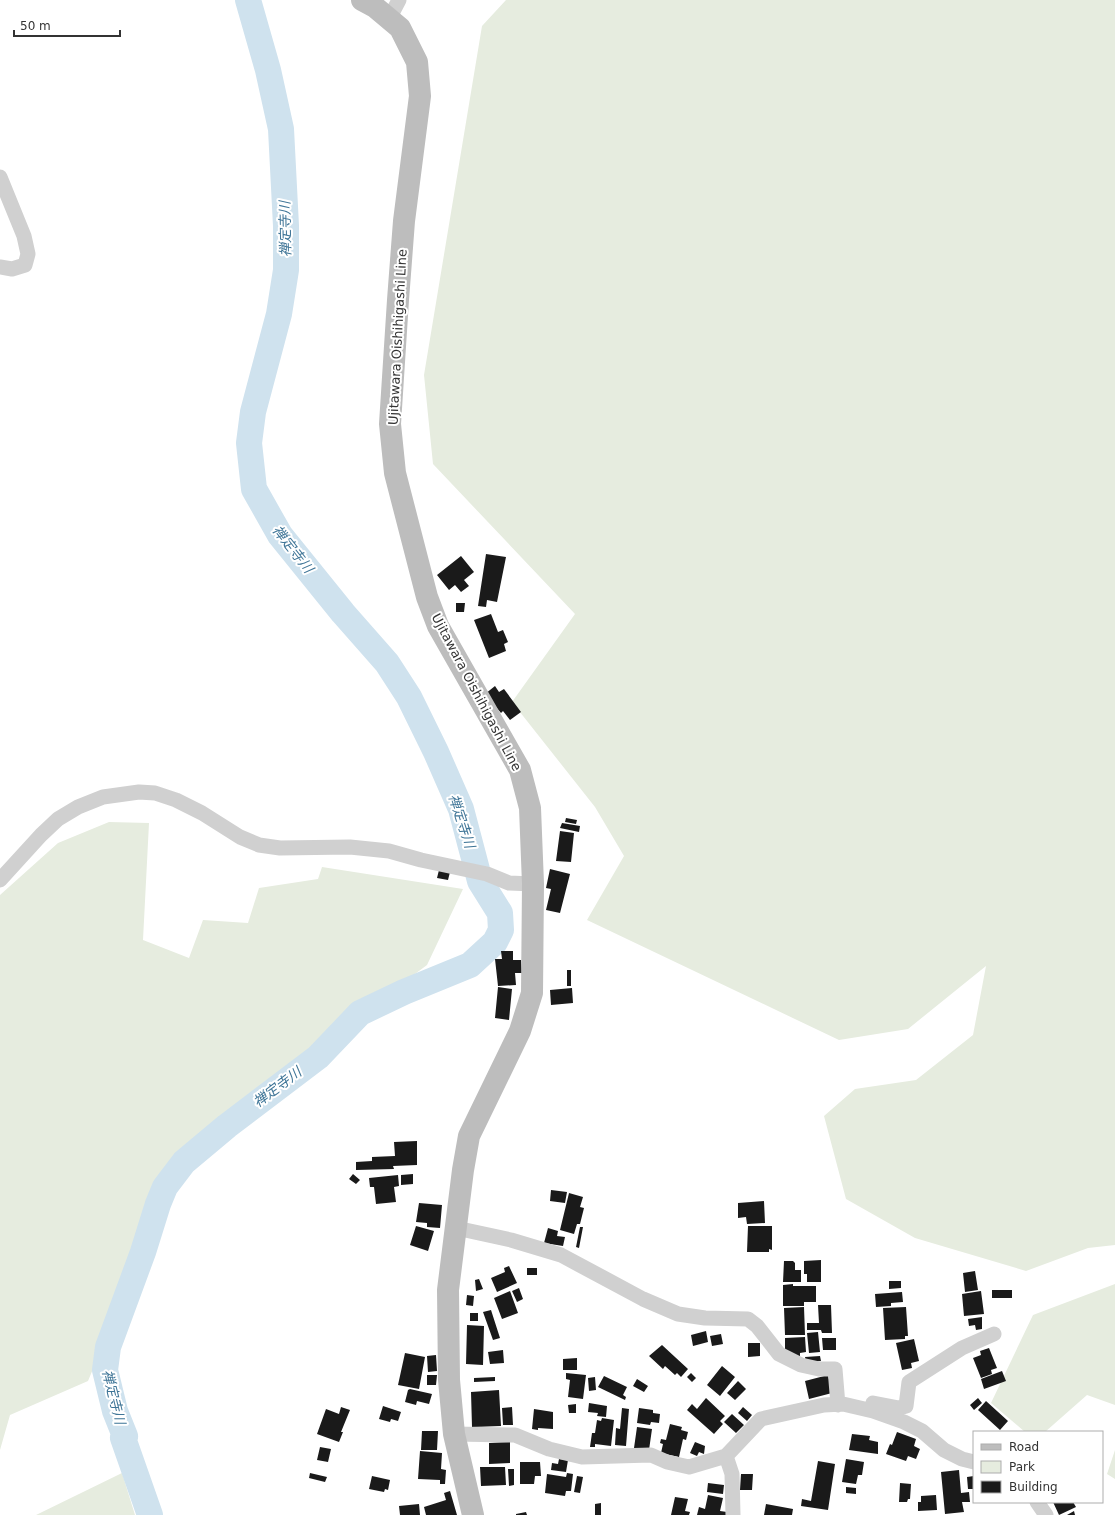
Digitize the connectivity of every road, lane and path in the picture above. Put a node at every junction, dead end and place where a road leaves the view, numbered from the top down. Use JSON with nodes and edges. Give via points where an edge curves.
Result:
{"nodes":[{"id":1,"x":362,"y":0,"type":"edge"},
{"id":2,"x":394,"y":9,"type":"edge"},
{"id":3,"x":0,"y":177,"type":"edge"},
{"id":4,"x":0,"y":267,"type":"edge"},
{"id":5,"x":0,"y":880,"type":"edge"},
{"id":6,"x":533,"y":884,"type":"junction"},
{"id":7,"x":456,"y":1228,"type":"junction"},
{"id":8,"x":994,"y":1334,"type":"dead end"},
{"id":9,"x":838,"y":1404,"type":"junction"},
{"id":10,"x":867,"y":1409,"type":"junction"},
{"id":11,"x":454,"y":1434,"type":"junction"},
{"id":12,"x":726,"y":1456,"type":"junction"},
{"id":13,"x":973,"y":1462,"type":"edge"},
{"id":14,"x":1037,"y":1503,"type":"edge"},
{"id":15,"x":473,"y":1515,"type":"edge"},
{"id":16,"x":733,"y":1515,"type":"edge"},
{"id":17,"x":1046,"y":1515,"type":"edge"}],
"edges":[{"from":1,"to":2,"type":"main road","name":"Ujitawara Oishihigashi Line","via":[[375,7]]},
{"from":2,"to":6,"type":"main road","name":"Ujitawara Oishihigashi Line","via":[[416,62],[420,96],[404,221],[398,300],[390,424],[395,473],[427,597],[438,626],[520,770],[530,808]]},
{"from":3,"to":4,"type":"street","via":[[24,236],[28,254],[25,265],[12,269]]},
{"from":5,"to":6,"type":"street","via":[[58,819],[103,797],[139,792],[155,793],[176,800],[240,837],[260,845],[280,848],[350,847],[389,851],[480,872],[509,882]]},
{"from":6,"to":7,"type":"main road","name":"Ujitawara Oishihigashi Line","via":[[532,994],[520,1031],[469,1136]]},
{"from":7,"to":9,"type":"street","via":[[511,1240],[561,1255],[643,1299],[678,1314],[748,1319],[757,1326],[779,1354],[802,1365],[835,1369]]},
{"from":7,"to":11,"type":"main road","name":"Ujitawara Oishihigashi Line","via":[[448,1290],[449,1380]]},
{"from":8,"to":10,"type":"street","via":[[962,1348],[909,1382],[906,1406],[899,1408],[869,1402]]},
{"from":9,"to":10,"type":"street"},
{"from":9,"to":12,"type":"street","via":[[760,1419]]},
{"from":10,"to":13,"type":"street","via":[[904,1422],[922,1431],[944,1450]]},
{"from":11,"to":12,"type":"street","via":[[515,1435],[549,1449],[582,1457],[651,1455],[689,1467]]},
{"from":11,"to":15,"type":"main road","name":"Ujitawara Oishihigashi Line"},
{"from":12,"to":16,"type":"street","via":[[732,1474]]},
{"from":14,"to":17,"type":"street"}]}
